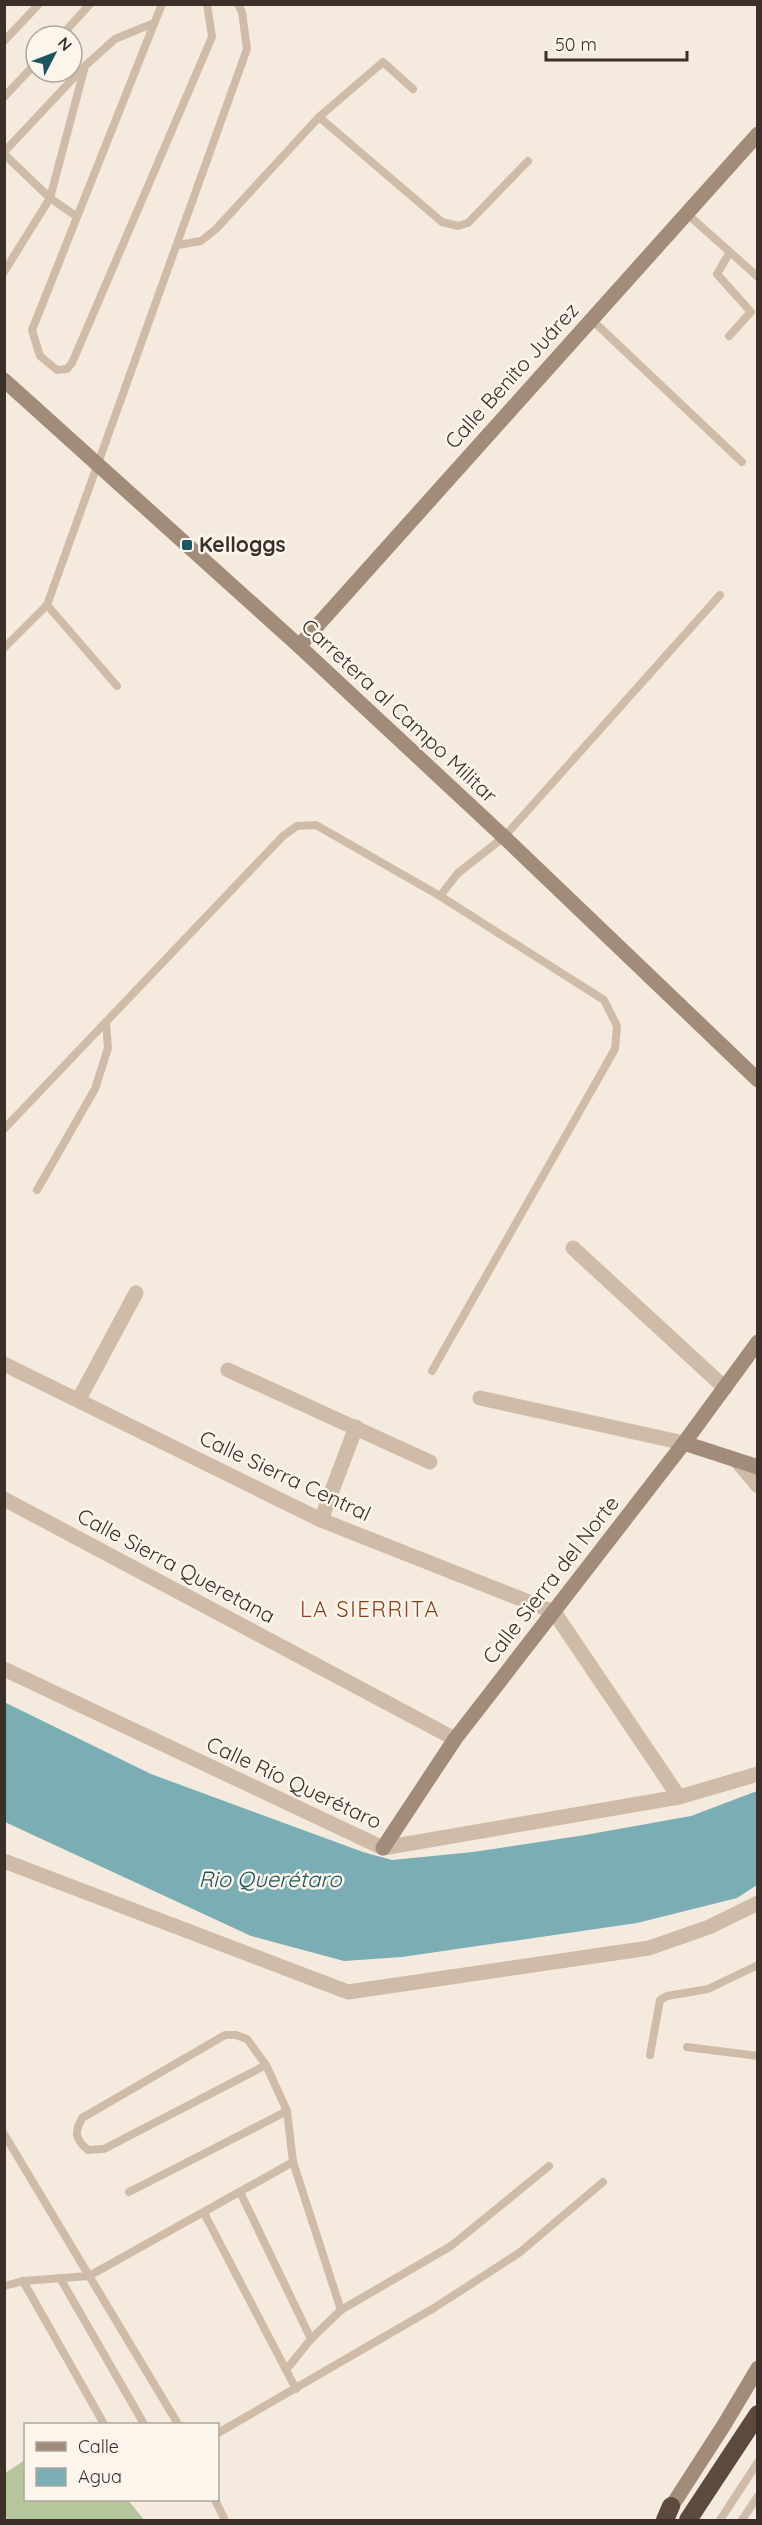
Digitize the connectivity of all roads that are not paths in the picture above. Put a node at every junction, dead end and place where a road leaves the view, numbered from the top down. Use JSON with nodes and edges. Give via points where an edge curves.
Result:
{"nodes":[{"id":1,"x":39,"y":4,"type":"edge"},
{"id":2,"x":90,"y":4,"type":"edge"},
{"id":3,"x":162,"y":4,"type":"edge"},
{"id":4,"x":207,"y":4,"type":"edge"},
{"id":5,"x":243,"y":7,"type":"edge"},
{"id":6,"x":154,"y":23,"type":"junction"},
{"id":7,"x":72,"y":24,"type":"edge"},
{"id":8,"x":4,"y":41,"type":"edge"},
{"id":9,"x":85,"y":66,"type":"junction"},
{"id":10,"x":24,"y":76,"type":"edge"},
{"id":11,"x":413,"y":89,"type":"dead end"},
{"id":12,"x":4,"y":97,"type":"edge"},
{"id":13,"x":319,"y":117,"type":"junction"},
{"id":14,"x":758,"y":134,"type":"edge"},
{"id":15,"x":4,"y":153,"type":"edge"},
{"id":16,"x":528,"y":161,"type":"dead end"},
{"id":17,"x":50,"y":198,"type":"junction"},
{"id":18,"x":686,"y":213,"type":"junction"},
{"id":19,"x":76,"y":216,"type":"junction"},
{"id":20,"x":178,"y":245,"type":"junction"},
{"id":21,"x":730,"y":252,"type":"junction"},
{"id":22,"x":4,"y":272,"type":"edge"},
{"id":23,"x":758,"y":277,"type":"edge"},
{"id":24,"x":591,"y":319,"type":"junction"},
{"id":25,"x":729,"y":336,"type":"dead end"},
{"id":26,"x":4,"y":380,"type":"edge"},
{"id":27,"x":742,"y":462,"type":"dead end"},
{"id":28,"x":98,"y":465,"type":"junction"},
{"id":29,"x":720,"y":595,"type":"dead end"},
{"id":30,"x":47,"y":605,"type":"junction"},
{"id":31,"x":299,"y":646,"type":"junction"},
{"id":32,"x":4,"y":648,"type":"edge"},
{"id":33,"x":117,"y":686,"type":"dead end"},
{"id":34,"x":504,"y":837,"type":"junction"},
{"id":35,"x":440,"y":896,"type":"junction"},
{"id":36,"x":106,"y":1022,"type":"junction"},
{"id":37,"x":758,"y":1080,"type":"edge"},
{"id":38,"x":4,"y":1129,"type":"edge"},
{"id":39,"x":37,"y":1190,"type":"dead end"},
{"id":40,"x":573,"y":1248,"type":"dead end"},
{"id":41,"x":136,"y":1293,"type":"dead end"},
{"id":42,"x":758,"y":1342,"type":"edge"},
{"id":43,"x":4,"y":1364,"type":"edge"},
{"id":44,"x":228,"y":1371,"type":"dead end"},
{"id":45,"x":432,"y":1371,"type":"dead end"},
{"id":46,"x":725,"y":1388,"type":"junction"},
{"id":47,"x":480,"y":1398,"type":"dead end"},
{"id":48,"x":79,"y":1399,"type":"junction"},
{"id":49,"x":356,"y":1427,"type":"junction"},
{"id":50,"x":684,"y":1443,"type":"junction"},
{"id":51,"x":736,"y":1460,"type":"junction"},
{"id":52,"x":430,"y":1462,"type":"dead end"},
{"id":53,"x":758,"y":1467,"type":"edge"},
{"id":54,"x":758,"y":1486,"type":"edge"},
{"id":55,"x":4,"y":1499,"type":"edge"},
{"id":56,"x":321,"y":1520,"type":"junction"},
{"id":57,"x":554,"y":1612,"type":"junction"},
{"id":58,"x":4,"y":1669,"type":"edge"},
{"id":59,"x":455,"y":1738,"type":"junction"},
{"id":60,"x":758,"y":1773,"type":"edge"},
{"id":61,"x":680,"y":1797,"type":"junction"},
{"id":62,"x":383,"y":1848,"type":"junction"},
{"id":63,"x":4,"y":1861,"type":"edge"},
{"id":64,"x":758,"y":1903,"type":"edge"},
{"id":65,"x":758,"y":1965,"type":"edge"},
{"id":66,"x":687,"y":2047,"type":"dead end"},
{"id":67,"x":651,"y":2055,"type":"dead end"},
{"id":68,"x":758,"y":2055,"type":"edge"},
{"id":69,"x":266,"y":2065,"type":"junction"},
{"id":70,"x":287,"y":2111,"type":"junction"},
{"id":71,"x":4,"y":2134,"type":"edge"},
{"id":72,"x":292,"y":2162,"type":"junction"},
{"id":73,"x":549,"y":2166,"type":"dead end"},
{"id":74,"x":603,"y":2182,"type":"dead end"},
{"id":75,"x":129,"y":2192,"type":"dead end"},
{"id":76,"x":240,"y":2192,"type":"junction"},
{"id":77,"x":204,"y":2213,"type":"junction"},
{"id":78,"x":89,"y":2276,"type":"junction"},
{"id":79,"x":60,"y":2278,"type":"junction"},
{"id":80,"x":23,"y":2281,"type":"junction"},
{"id":81,"x":4,"y":2286,"type":"edge"},
{"id":82,"x":341,"y":2310,"type":"junction"},
{"id":83,"x":311,"y":2339,"type":"junction"},
{"id":84,"x":758,"y":2368,"type":"edge"},
{"id":85,"x":286,"y":2370,"type":"junction"},
{"id":86,"x":296,"y":2389,"type":"junction"},
{"id":87,"x":758,"y":2404,"type":"edge"},
{"id":88,"x":753,"y":2421,"type":"edge"},
{"id":89,"x":103,"y":2423,"type":"edge"},
{"id":90,"x":143,"y":2423,"type":"edge"},
{"id":91,"x":177,"y":2423,"type":"edge"},
{"id":92,"x":219,"y":2432,"type":"edge"},
{"id":93,"x":758,"y":2462,"type":"edge"},
{"id":94,"x":758,"y":2496,"type":"edge"},
{"id":95,"x":216,"y":2501,"type":"edge"},
{"id":96,"x":666,"y":2516,"type":"edge"},
{"id":97,"x":225,"y":2520,"type":"edge"},
{"id":98,"x":688,"y":2520,"type":"edge"},
{"id":99,"x":720,"y":2520,"type":"edge"},
{"id":100,"x":742,"y":2520,"type":"edge"}],
"edges":[{"from":1,"to":8,"type":"lane"},
{"from":2,"to":7,"type":"lane"},
{"from":3,"to":6,"type":"lane"},
{"from":4,"to":19,"type":"lane","via":[[212,37],[72,363],[67,369],[57,370],[40,356],[32,330]]},
{"from":5,"to":20,"type":"lane","via":[[248,49]]},
{"from":6,"to":9,"type":"lane","via":[[115,39]]},
{"from":6,"to":19,"type":"lane"},
{"from":9,"to":15,"type":"lane"},
{"from":9,"to":17,"type":"lane"},
{"from":10,"to":12,"type":"lane"},
{"from":11,"to":13,"type":"lane","via":[[383,62]]},
{"from":13,"to":16,"type":"lane","via":[[442,222],[458,226],[468,224]]},
{"from":13,"to":20,"type":"lane","via":[[216,229],[201,241]]},
{"from":14,"to":18,"type":"street","name":"Calle Benito Juárez"},
{"from":15,"to":17,"type":"lane"},
{"from":17,"to":19,"type":"lane"},
{"from":17,"to":22,"type":"lane"},
{"from":18,"to":21,"type":"lane"},
{"from":18,"to":24,"type":"street","name":"Calle Benito Juárez"},
{"from":20,"to":28,"type":"lane"},
{"from":21,"to":23,"type":"lane"},
{"from":21,"to":25,"type":"lane","via":[[717,274],[751,312]]},
{"from":24,"to":27,"type":"lane"},
{"from":24,"to":31,"type":"street","name":"Calle Benito Juárez"},
{"from":26,"to":28,"type":"street","name":"Carretera al Campo Militar"},
{"from":28,"to":30,"type":"lane"},
{"from":28,"to":31,"type":"street","name":"Carretera al Campo Militar"},
{"from":29,"to":34,"type":"lane"},
{"from":30,"to":32,"type":"lane"},
{"from":30,"to":33,"type":"lane"},
{"from":31,"to":34,"type":"street","name":"Carretera al Campo Militar"},
{"from":34,"to":35,"type":"lane","via":[[458,873]]},
{"from":34,"to":37,"type":"street","name":"Carretera al Campo Militar"},
{"from":35,"to":36,"type":"lane","via":[[316,825],[297,826],[283,836]]},
{"from":35,"to":45,"type":"lane","via":[[604,1000],[617,1026],[615,1049]]},
{"from":36,"to":38,"type":"lane"},
{"from":36,"to":39,"type":"lane","via":[[108,1048],[95,1089]]},
{"from":40,"to":46,"type":"street"},
{"from":41,"to":48,"type":"street"},
{"from":42,"to":46,"type":"street","name":"Calle Sierra del Norte"},
{"from":43,"to":48,"type":"street","name":"Calle Sierra Central"},
{"from":44,"to":49,"type":"street"},
{"from":46,"to":50,"type":"street","name":"Calle Sierra del Norte"},
{"from":47,"to":50,"type":"street"},
{"from":48,"to":56,"type":"street","name":"Calle Sierra Central"},
{"from":49,"to":52,"type":"street"},
{"from":49,"to":56,"type":"street"},
{"from":50,"to":51,"type":"street"},
{"from":50,"to":57,"type":"street","name":"Calle Sierra del Norte"},
{"from":51,"to":53,"type":"street"},
{"from":51,"to":54,"type":"street"},
{"from":55,"to":59,"type":"street","name":"Calle Sierra Queretana"},
{"from":56,"to":57,"type":"street","name":"Calle Sierra Central"},
{"from":57,"to":59,"type":"street","name":"Calle Sierra del Norte"},
{"from":57,"to":61,"type":"street"},
{"from":58,"to":62,"type":"street","name":"Calle Río Querétaro"},
{"from":59,"to":62,"type":"street","name":"Calle Sierra del Norte"},
{"from":60,"to":61,"type":"street","name":"Calle Río Querétaro"},
{"from":61,"to":62,"type":"street","name":"Calle Río Querétaro"},
{"from":63,"to":64,"type":"street","via":[[348,1992],[649,1948],[709,1927]]},
{"from":65,"to":67,"type":"lane","via":[[708,1989],[660,2000]]},
{"from":66,"to":68,"type":"lane"},
{"from":69,"to":69,"type":"lane","via":[[104,2149],[88,2150],[77,2141],[76,2131],[82,2118],[225,2036],[247,2039]]},
{"from":69,"to":70,"type":"lane"},
{"from":70,"to":72,"type":"lane"},
{"from":70,"to":75,"type":"lane"},
{"from":71,"to":78,"type":"lane"},
{"from":72,"to":76,"type":"lane"},
{"from":72,"to":82,"type":"lane"},
{"from":73,"to":82,"type":"lane","via":[[451,2246]]},
{"from":74,"to":86,"type":"lane","via":[[519,2253]]},
{"from":76,"to":77,"type":"lane"},
{"from":76,"to":83,"type":"lane"},
{"from":77,"to":78,"type":"lane"},
{"from":77,"to":85,"type":"lane"},
{"from":78,"to":79,"type":"lane"},
{"from":78,"to":91,"type":"lane"},
{"from":79,"to":80,"type":"lane"},
{"from":79,"to":90,"type":"lane"},
{"from":80,"to":81,"type":"lane"},
{"from":80,"to":89,"type":"lane"},
{"from":82,"to":83,"type":"lane"},
{"from":83,"to":85,"type":"lane"},
{"from":84,"to":96,"type":"street"},
{"from":85,"to":86,"type":"lane"},
{"from":86,"to":92,"type":"lane"},
{"from":87,"to":88,"type":"street"},
{"from":88,"to":98,"type":"highway"},
{"from":93,"to":99,"type":"lane"},
{"from":94,"to":100,"type":"lane"},
{"from":95,"to":97,"type":"lane"}]}
